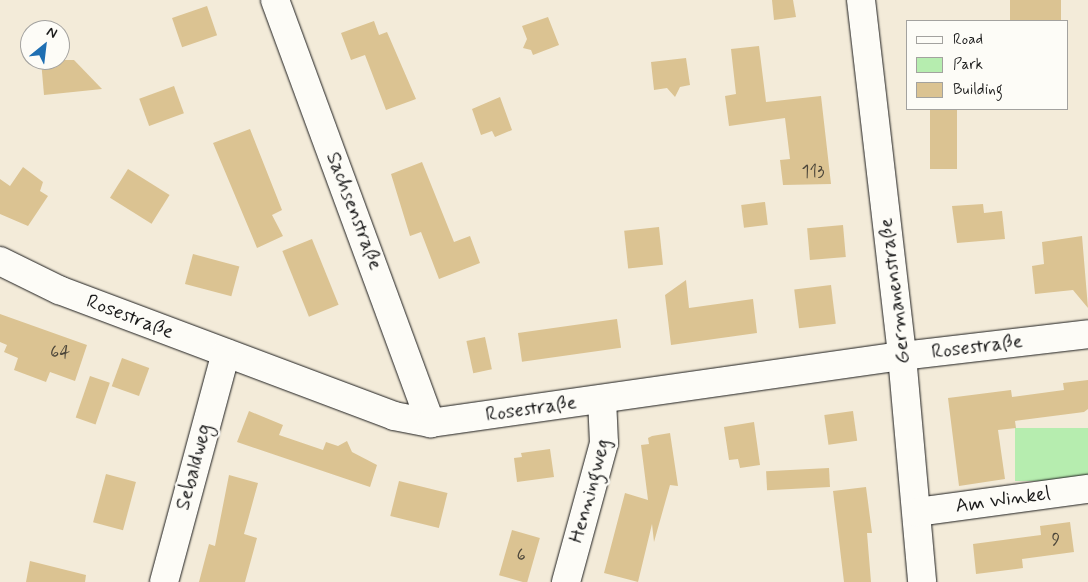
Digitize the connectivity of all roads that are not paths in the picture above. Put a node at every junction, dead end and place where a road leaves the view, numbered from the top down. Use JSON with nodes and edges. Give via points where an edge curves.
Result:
{"nodes":[{"id":1,"x":275,"y":0,"type":"edge"},
{"id":2,"x":861,"y":0,"type":"edge"},
{"id":3,"x":0,"y":261,"type":"edge"},
{"id":4,"x":1088,"y":334,"type":"edge"},
{"id":5,"x":226,"y":353,"type":"junction"},
{"id":6,"x":902,"y":356,"type":"junction"},
{"id":7,"x":602,"y":398,"type":"junction"},
{"id":8,"x":431,"y":423,"type":"junction"},
{"id":9,"x":1088,"y":489,"type":"edge"},
{"id":10,"x":917,"y":512,"type":"junction"},
{"id":11,"x":164,"y":582,"type":"edge"},
{"id":12,"x":566,"y":582,"type":"edge"},
{"id":13,"x":922,"y":582,"type":"edge"}],
"edges":[{"from":1,"to":8,"type":"street","name":"Sachsenstraße"},
{"from":2,"to":6,"type":"street","name":"Germanenstraße"},
{"from":3,"to":5,"type":"street","name":"Rosestraße","via":[[59,290]]},
{"from":4,"to":6,"type":"street","name":"Rosestraße"},
{"from":5,"to":8,"type":"street","name":"Rosestraße","via":[[394,416]]},
{"from":5,"to":11,"type":"street","name":"Sebaldweg"},
{"from":6,"to":7,"type":"street","name":"Rosestraße"},
{"from":6,"to":10,"type":"street","name":"Germanenstraße"},
{"from":7,"to":8,"type":"street","name":"Rosestraße"},
{"from":7,"to":12,"type":"street","name":"Henningweg","via":[[604,443]]},
{"from":9,"to":10,"type":"street","name":"Am Winkel"},
{"from":10,"to":13,"type":"street","name":"Germanenstraße"}]}
